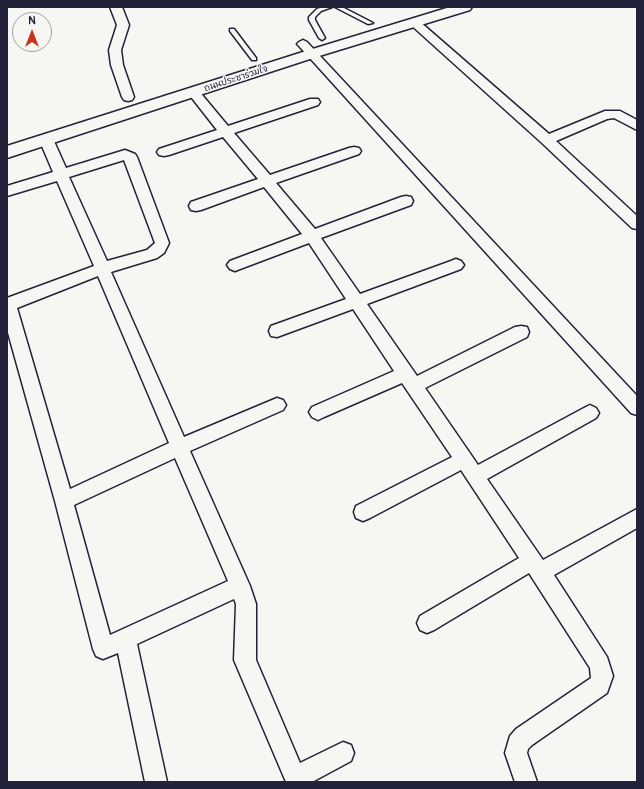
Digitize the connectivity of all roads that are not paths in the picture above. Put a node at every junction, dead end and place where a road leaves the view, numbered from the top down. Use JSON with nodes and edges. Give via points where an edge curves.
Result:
{"nodes":[{"id":1,"x":116,"y":7,"type":"edge"},
{"id":2,"x":330,"y":7,"type":"edge"},
{"id":3,"x":338,"y":7,"type":"edge"},
{"id":4,"x":420,"y":7,"type":"edge"},
{"id":5,"x":465,"y":7,"type":"edge"},
{"id":6,"x":370,"y":23,"type":"junction"},
{"id":7,"x":415,"y":23,"type":"junction"},
{"id":8,"x":232,"y":30,"type":"dead end"},
{"id":9,"x":322,"y":38,"type":"junction"},
{"id":10,"x":307,"y":49,"type":"junction"},
{"id":11,"x":254,"y":59,"type":"junction"},
{"id":12,"x":194,"y":93,"type":"junction"},
{"id":13,"x":121,"y":100,"type":"joint"},
{"id":14,"x":314,"y":102,"type":"dead end"},
{"id":15,"x":85,"y":111,"type":"dead end"},
{"id":16,"x":637,"y":126,"type":"edge"},
{"id":17,"x":28,"y":130,"type":"dead end"},
{"id":18,"x":226,"y":131,"type":"junction"},
{"id":19,"x":46,"y":139,"type":"junction"},
{"id":20,"x":547,"y":140,"type":"junction"},
{"id":21,"x":354,"y":151,"type":"dead end"},
{"id":22,"x":7,"y":152,"type":"edge"},
{"id":23,"x":164,"y":152,"type":"dead end"},
{"id":24,"x":63,"y":175,"type":"junction"},
{"id":25,"x":267,"y":181,"type":"junction"},
{"id":26,"x":7,"y":191,"type":"edge"},
{"id":27,"x":406,"y":201,"type":"dead end"},
{"id":28,"x":196,"y":206,"type":"dead end"},
{"id":29,"x":637,"y":224,"type":"edge"},
{"id":30,"x":312,"y":236,"type":"junction"},
{"id":31,"x":235,"y":265,"type":"dead end"},
{"id":32,"x":456,"y":265,"type":"dead end"},
{"id":33,"x":104,"y":268,"type":"junction"},
{"id":34,"x":355,"y":300,"type":"junction"},
{"id":35,"x":7,"y":304,"type":"edge"},
{"id":36,"x":277,"y":330,"type":"dead end"},
{"id":37,"x":520,"y":332,"type":"dead end"},
{"id":38,"x":409,"y":380,"type":"junction"},
{"id":39,"x":277,"y":405,"type":"dead end"},
{"id":40,"x":637,"y":408,"type":"edge"},
{"id":41,"x":318,"y":412,"type":"dead end"},
{"id":42,"x":590,"y":413,"type":"dead end"},
{"id":43,"x":180,"y":447,"type":"junction"},
{"id":44,"x":463,"y":460,"type":"junction"},
{"id":45,"x":475,"y":476,"type":"junction"},
{"id":46,"x":64,"y":501,"type":"junction"},
{"id":47,"x":363,"y":512,"type":"dead end"},
{"id":48,"x":637,"y":518,"type":"edge"},
{"id":49,"x":536,"y":567,"type":"junction"},
{"id":50,"x":240,"y":586,"type":"junction"},
{"id":51,"x":427,"y":623,"type":"dead end"},
{"id":52,"x":126,"y":639,"type":"junction"},
{"id":53,"x":343,"y":753,"type":"dead end"},
{"id":54,"x":296,"y":780,"type":"edge"},
{"id":55,"x":156,"y":782,"type":"edge"},
{"id":56,"x":526,"y":782,"type":"edge"}],
"edges":[{"from":1,"to":13,"type":"street","via":[[123,25],[115,50]]},
{"from":2,"to":9,"type":"lane","via":[[319,10],[312,17]]},
{"from":3,"to":6,"type":"lane"},
{"from":4,"to":6,"type":"main road","name":"ถนนประชาร่วมใจ"},
{"from":5,"to":7,"type":"main road","name":"ถนนประชาร่วมใจ"},
{"from":6,"to":9,"type":"main road","name":"ถนนประชาร่วมใจ"},
{"from":7,"to":10,"type":"main road","name":"ถนนประชาร่วมใจ"},
{"from":7,"to":20,"type":"street"},
{"from":8,"to":11,"type":"lane"},
{"from":9,"to":10,"type":"main road","name":"ถนนประชาร่วมใจ"},
{"from":10,"to":11,"type":"main road","name":"ถนนประชาร่วมใจ"},
{"from":10,"to":12,"type":"main road","name":"ถนนประชาร่วมใจ"},
{"from":10,"to":40,"type":"street"},
{"from":11,"to":13,"type":"main road","name":"ถนนประชาร่วมใจ"},
{"from":12,"to":18,"type":"street"},
{"from":12,"to":19,"type":"main road","name":"ถนนประชาร่วมใจ"},
{"from":14,"to":18,"type":"street"},
{"from":15,"to":17,"type":"main road"},
{"from":16,"to":20,"type":"street","via":[[615,114],[605,115]]},
{"from":18,"to":23,"type":"street"},
{"from":18,"to":25,"type":"street"},
{"from":19,"to":22,"type":"main road","name":"ถนนประชาร่วมใจ"},
{"from":19,"to":24,"type":"street"},
{"from":20,"to":29,"type":"street"},
{"from":21,"to":25,"type":"street"},
{"from":24,"to":26,"type":"street"},
{"from":24,"to":33,"type":"street"},
{"from":24,"to":33,"type":"street","via":[[118,156],[130,157],[162,243],[152,254]]},
{"from":25,"to":28,"type":"street"},
{"from":25,"to":30,"type":"street"},
{"from":27,"to":30,"type":"street"},
{"from":30,"to":31,"type":"street"},
{"from":30,"to":34,"type":"street"},
{"from":32,"to":34,"type":"street"},
{"from":33,"to":35,"type":"street"},
{"from":33,"to":43,"type":"street"},
{"from":34,"to":36,"type":"street"},
{"from":34,"to":38,"type":"street"},
{"from":35,"to":46,"type":"street"},
{"from":37,"to":38,"type":"street"},
{"from":38,"to":41,"type":"street"},
{"from":38,"to":44,"type":"street"},
{"from":39,"to":43,"type":"street"},
{"from":42,"to":45,"type":"street"},
{"from":43,"to":46,"type":"street"},
{"from":43,"to":50,"type":"street"},
{"from":44,"to":45,"type":"street"},
{"from":44,"to":47,"type":"street"},
{"from":45,"to":49,"type":"street"},
{"from":46,"to":52,"type":"street","via":[[103,649]]},
{"from":48,"to":49,"type":"street"},
{"from":49,"to":51,"type":"street"},
{"from":49,"to":56,"type":"street","via":[[600,664],[602,676],[599,686],[524,737],[518,744],[516,754]]},
{"from":50,"to":52,"type":"street"},
{"from":50,"to":54,"type":"street","via":[[246,604],[245,660]]},
{"from":52,"to":55,"type":"street"},
{"from":53,"to":54,"type":"street"}]}
